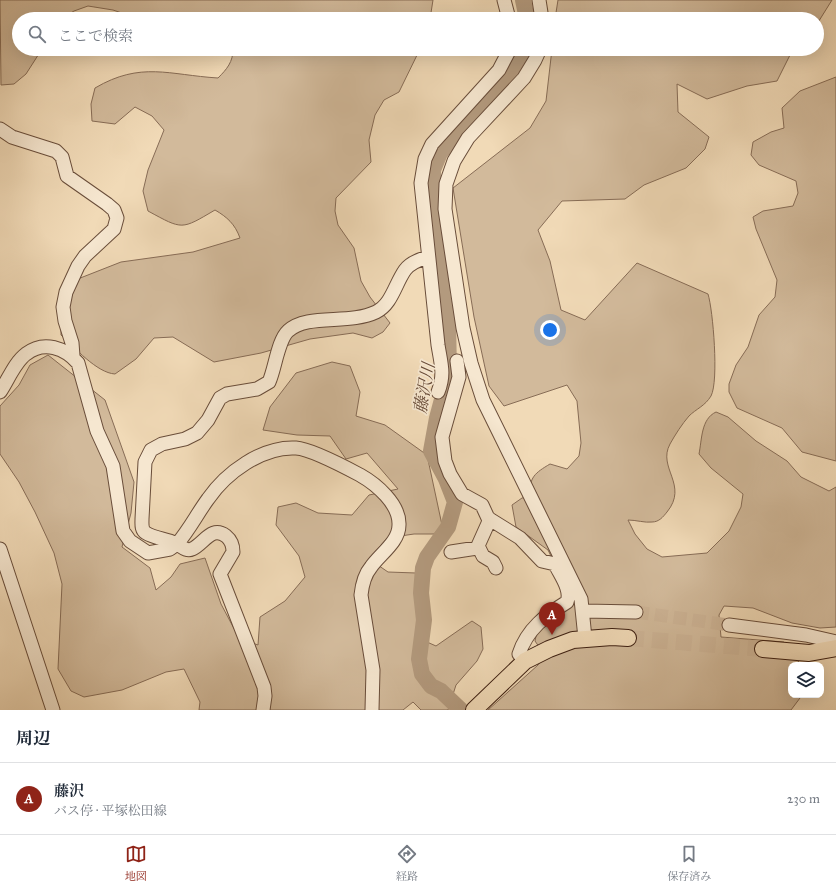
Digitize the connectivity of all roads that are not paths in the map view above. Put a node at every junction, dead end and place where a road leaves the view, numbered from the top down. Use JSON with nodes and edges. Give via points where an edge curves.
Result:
{"nodes":[{"id":1,"x":504,"y":0,"type":"edge"},
{"id":2,"x":539,"y":0,"type":"edge"},
{"id":3,"x":508,"y":12,"type":"edge"},
{"id":4,"x":541,"y":12,"type":"edge"},
{"id":5,"x":506,"y":56,"type":"edge"},
{"id":6,"x":537,"y":56,"type":"edge"},
{"id":7,"x":0,"y":129,"type":"edge"},
{"id":8,"x":428,"y":257,"type":"junction"},
{"id":9,"x":72,"y":356,"type":"junction"},
{"id":10,"x":440,"y":358,"type":"junction"},
{"id":11,"x":457,"y":361,"type":"junction"},
{"id":12,"x":471,"y":363,"type":"junction"},
{"id":13,"x":0,"y":392,"type":"edge"},
{"id":14,"x":438,"y":392,"type":"dead end"},
{"id":15,"x":490,"y":519,"type":"junction"},
{"id":16,"x":177,"y":544,"type":"junction"},
{"id":17,"x":478,"y":546,"type":"junction"},
{"id":18,"x":0,"y":549,"type":"edge"},
{"id":19,"x":451,"y":552,"type":"dead end"},
{"id":20,"x":496,"y":568,"type":"dead end"},
{"id":21,"x":584,"y":611,"type":"junction"},
{"id":22,"x":636,"y":612,"type":"tunnel mouth"},
{"id":23,"x":729,"y":625,"type":"tunnel mouth"},
{"id":24,"x":585,"y":638,"type":"junction"},
{"id":25,"x":628,"y":638,"type":"tunnel mouth"},
{"id":26,"x":836,"y":642,"type":"edge"},
{"id":27,"x":836,"y":648,"type":"edge"},
{"id":28,"x":763,"y":649,"type":"tunnel mouth"},
{"id":29,"x":525,"y":661,"type":"junction"},
{"id":30,"x":475,"y":709,"type":"edge"},
{"id":31,"x":53,"y":710,"type":"edge"},
{"id":32,"x":263,"y":710,"type":"edge"},
{"id":33,"x":372,"y":710,"type":"edge"}],
"edges":[{"from":1,"to":3,"type":"street"},
{"from":2,"to":4,"type":"street"},
{"from":5,"to":8,"type":"street","via":[[499,70],[432,144],[425,159],[420,183]]},
{"from":6,"to":12,"type":"street","via":[[524,78],[468,138],[454,162],[446,184],[445,209],[463,328]]},
{"from":7,"to":9,"type":"street","via":[[12,137],[56,151],[62,157],[67,176],[107,204],[114,210],[117,218],[114,229],[95,244],[81,261],[66,292],[63,307],[72,343]]},
{"from":8,"to":10,"type":"street"},
{"from":8,"to":16,"type":"street","via":[[406,269],[388,301],[376,312],[358,318],[312,321],[290,329],[283,338],[269,382],[257,389],[227,394],[220,398],[208,420],[197,433],[185,440],[162,444],[151,450],[145,462],[142,528],[145,533]]},
{"from":9,"to":13,"type":"street","via":[[51,346],[38,348],[18,362]]},
{"from":9,"to":16,"type":"street","via":[[78,363],[97,431],[113,466],[123,530],[130,541],[148,553],[170,549]]},
{"from":10,"to":11,"type":"street"},
{"from":10,"to":14,"type":"street","via":[[442,380]]},
{"from":11,"to":12,"type":"street"},
{"from":11,"to":15,"type":"street","via":[[459,377],[442,437],[445,461],[462,494],[482,505]]},
{"from":12,"to":21,"type":"street","via":[[483,400],[581,599]]},
{"from":15,"to":17,"type":"street"},
{"from":15,"to":29,"type":"street","via":[[520,538],[542,561],[555,564],[568,591],[567,602],[536,624],[523,642],[519,654]]},
{"from":16,"to":32,"type":"street","via":[[192,549],[210,534],[223,534],[229,538],[233,552],[220,574],[264,687]]},
{"from":16,"to":33,"type":"street","via":[[221,483],[235,469],[273,450],[306,450],[348,469],[374,485],[393,506],[399,525],[393,541],[370,568],[362,586],[373,670]]},
{"from":17,"to":19,"type":"street"},
{"from":17,"to":20,"type":"street","via":[[482,556],[493,562]]},
{"from":18,"to":31,"type":"street"},
{"from":21,"to":22,"type":"street"},
{"from":21,"to":24,"type":"street"},
{"from":23,"to":26,"type":"street","via":[[806,635]]},
{"from":24,"to":25,"type":"main road"},
{"from":24,"to":29,"type":"main road","via":[[573,640]]},
{"from":27,"to":28,"type":"main road","via":[[809,653]]},
{"from":29,"to":30,"type":"main road"}]}
